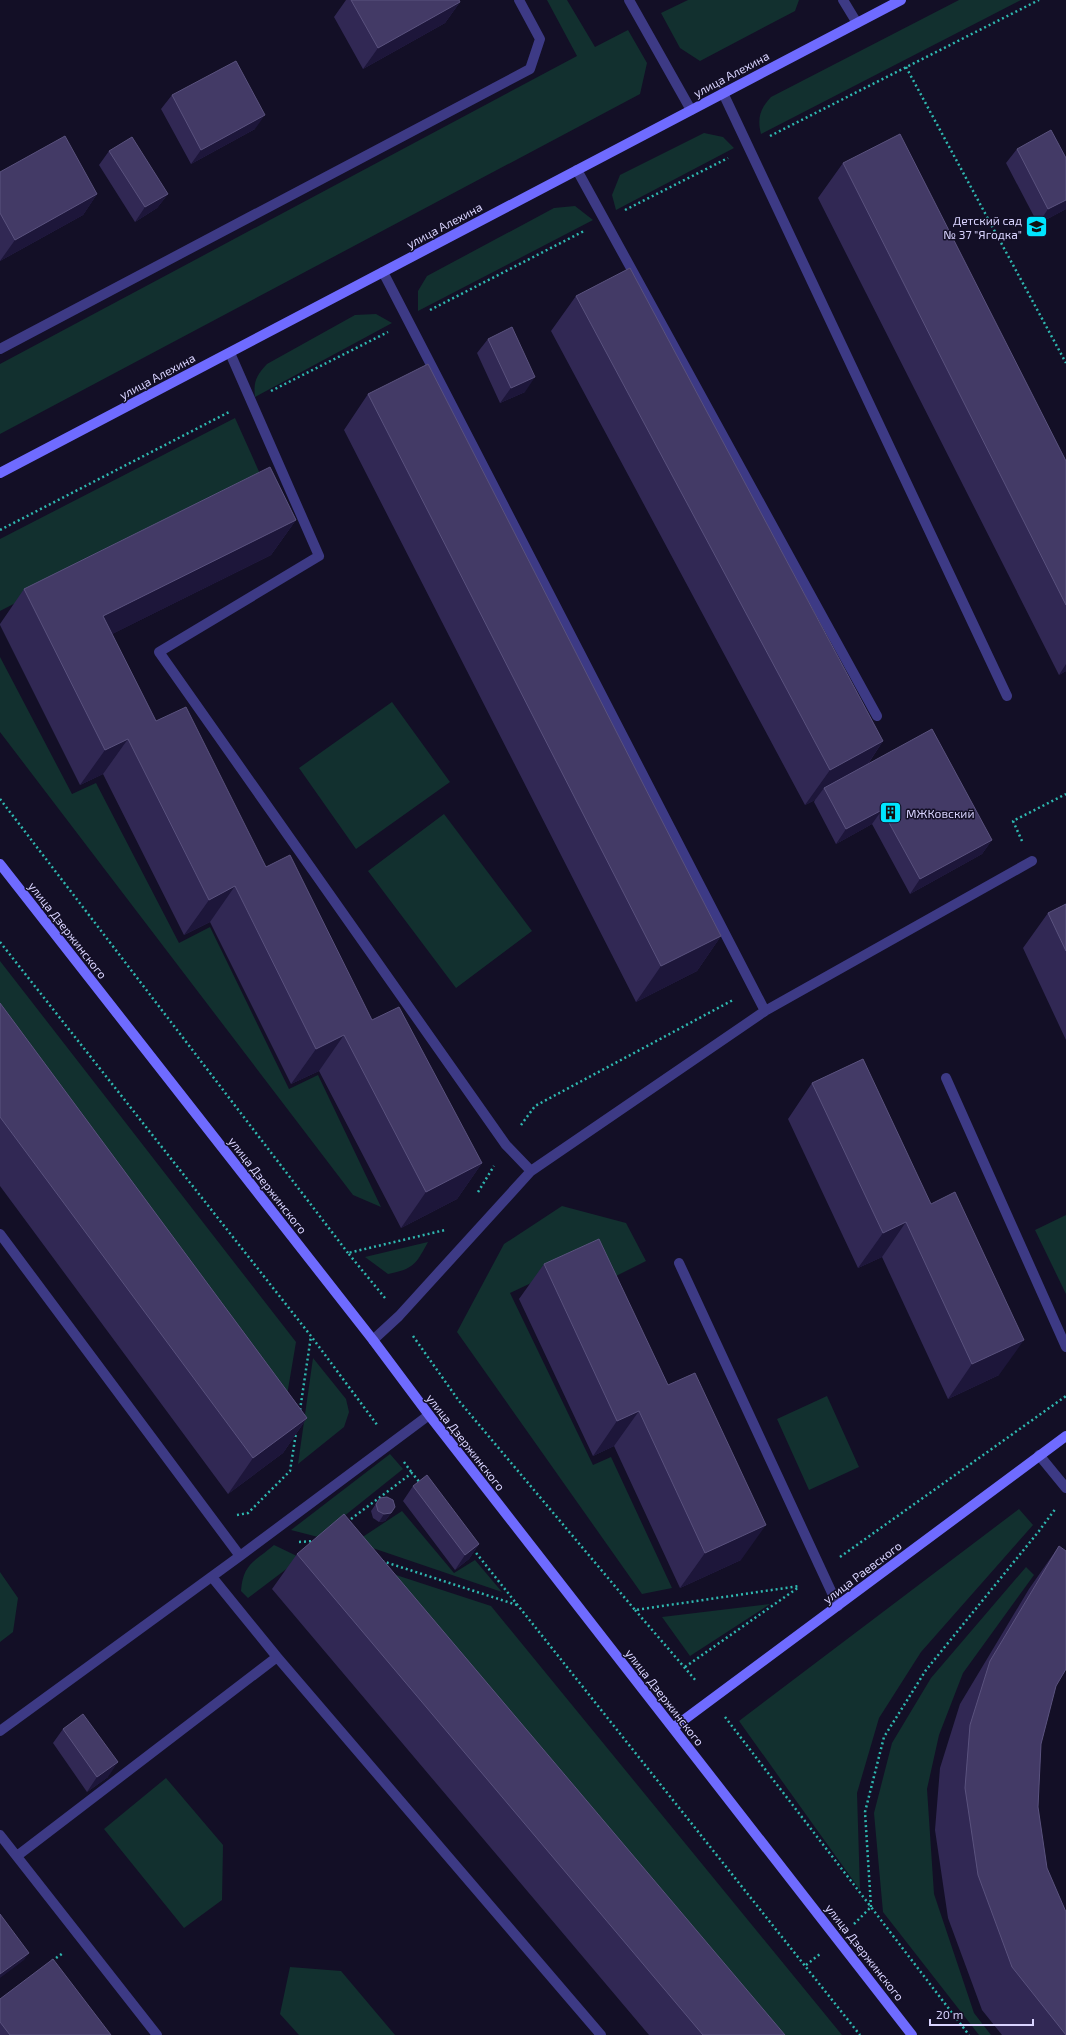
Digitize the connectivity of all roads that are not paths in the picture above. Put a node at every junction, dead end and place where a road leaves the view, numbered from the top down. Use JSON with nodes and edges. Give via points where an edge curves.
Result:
{"nodes":[{"id":1,"x":519,"y":0,"type":"edge"},
{"id":2,"x":629,"y":0,"type":"edge"},
{"id":3,"x":843,"y":0,"type":"edge"},
{"id":4,"x":900,"y":0,"type":"edge"},
{"id":5,"x":856,"y":23,"type":"junction"},
{"id":6,"x":723,"y":93,"type":"junction"},
{"id":7,"x":691,"y":110,"type":"junction"},
{"id":8,"x":577,"y":170,"type":"junction"},
{"id":9,"x":383,"y":272,"type":"junction"},
{"id":10,"x":0,"y":349,"type":"edge"},
{"id":11,"x":230,"y":353,"type":"junction"},
{"id":12,"x":0,"y":473,"type":"edge"},
{"id":13,"x":1007,"y":696,"type":"dead end"},
{"id":14,"x":877,"y":716,"type":"dead end"},
{"id":15,"x":1032,"y":861,"type":"road end"},
{"id":16,"x":0,"y":864,"type":"edge"},
{"id":17,"x":765,"y":1011,"type":"junction"},
{"id":18,"x":946,"y":1078,"type":"dead end"},
{"id":19,"x":531,"y":1171,"type":"junction"},
{"id":20,"x":0,"y":1234,"type":"edge"},
{"id":21,"x":679,"y":1263,"type":"dead end"},
{"id":22,"x":373,"y":1340,"type":"junction"},
{"id":23,"x":1066,"y":1347,"type":"edge"},
{"id":24,"x":429,"y":1416,"type":"junction"},
{"id":25,"x":1066,"y":1436,"type":"edge"},
{"id":26,"x":1039,"y":1455,"type":"junction"},
{"id":27,"x":1066,"y":1488,"type":"edge"},
{"id":28,"x":240,"y":1556,"type":"junction"},
{"id":29,"x":212,"y":1577,"type":"junction"},
{"id":30,"x":838,"y":1606,"type":"junction"},
{"id":31,"x":277,"y":1657,"type":"junction"},
{"id":32,"x":673,"y":1728,"type":"junction"},
{"id":33,"x":0,"y":1731,"type":"edge"},
{"id":34,"x":0,"y":1834,"type":"edge"},
{"id":35,"x":17,"y":1856,"type":"junction"},
{"id":36,"x":156,"y":2035,"type":"edge"},
{"id":37,"x":601,"y":2035,"type":"edge"},
{"id":38,"x":912,"y":2035,"type":"edge"}],
"edges":[{"from":1,"to":10,"type":"street","via":[[540,39],[530,69]]},
{"from":2,"to":7,"type":"street"},
{"from":3,"to":5,"type":"street"},
{"from":4,"to":5,"type":"main road","name":"улица Алехина"},
{"from":5,"to":6,"type":"main road","name":"улица Алехина"},
{"from":6,"to":7,"type":"main road","name":"улица Алехина"},
{"from":6,"to":13,"type":"street"},
{"from":7,"to":8,"type":"main road","name":"улица Алехина"},
{"from":8,"to":9,"type":"main road","name":"улица Алехина"},
{"from":8,"to":14,"type":"street"},
{"from":9,"to":11,"type":"main road","name":"улица Алехина"},
{"from":9,"to":17,"type":"street"},
{"from":11,"to":12,"type":"main road","name":"улица Алехина"},
{"from":11,"to":19,"type":"street","via":[[319,556],[159,652],[506,1146]]},
{"from":15,"to":17,"type":"street"},
{"from":16,"to":22,"type":"main road","name":"улица Дзержинского"},
{"from":17,"to":19,"type":"street"},
{"from":18,"to":23,"type":"street"},
{"from":19,"to":22,"type":"street","via":[[399,1316]]},
{"from":20,"to":28,"type":"street"},
{"from":21,"to":30,"type":"street"},
{"from":22,"to":24,"type":"main road","name":"улица Дзержинского"},
{"from":24,"to":28,"type":"street"},
{"from":24,"to":32,"type":"main road","name":"улица Дзержинского"},
{"from":25,"to":26,"type":"main road","name":"улица Раевского"},
{"from":26,"to":27,"type":"street"},
{"from":26,"to":30,"type":"main road","name":"улица Раевского"},
{"from":28,"to":29,"type":"street"},
{"from":29,"to":31,"type":"street"},
{"from":29,"to":33,"type":"street"},
{"from":30,"to":32,"type":"main road","name":"улица Раевского"},
{"from":31,"to":35,"type":"street"},
{"from":31,"to":37,"type":"street"},
{"from":32,"to":38,"type":"main road","name":"улица Дзержинского"},
{"from":34,"to":35,"type":"street"},
{"from":35,"to":36,"type":"street"}]}
